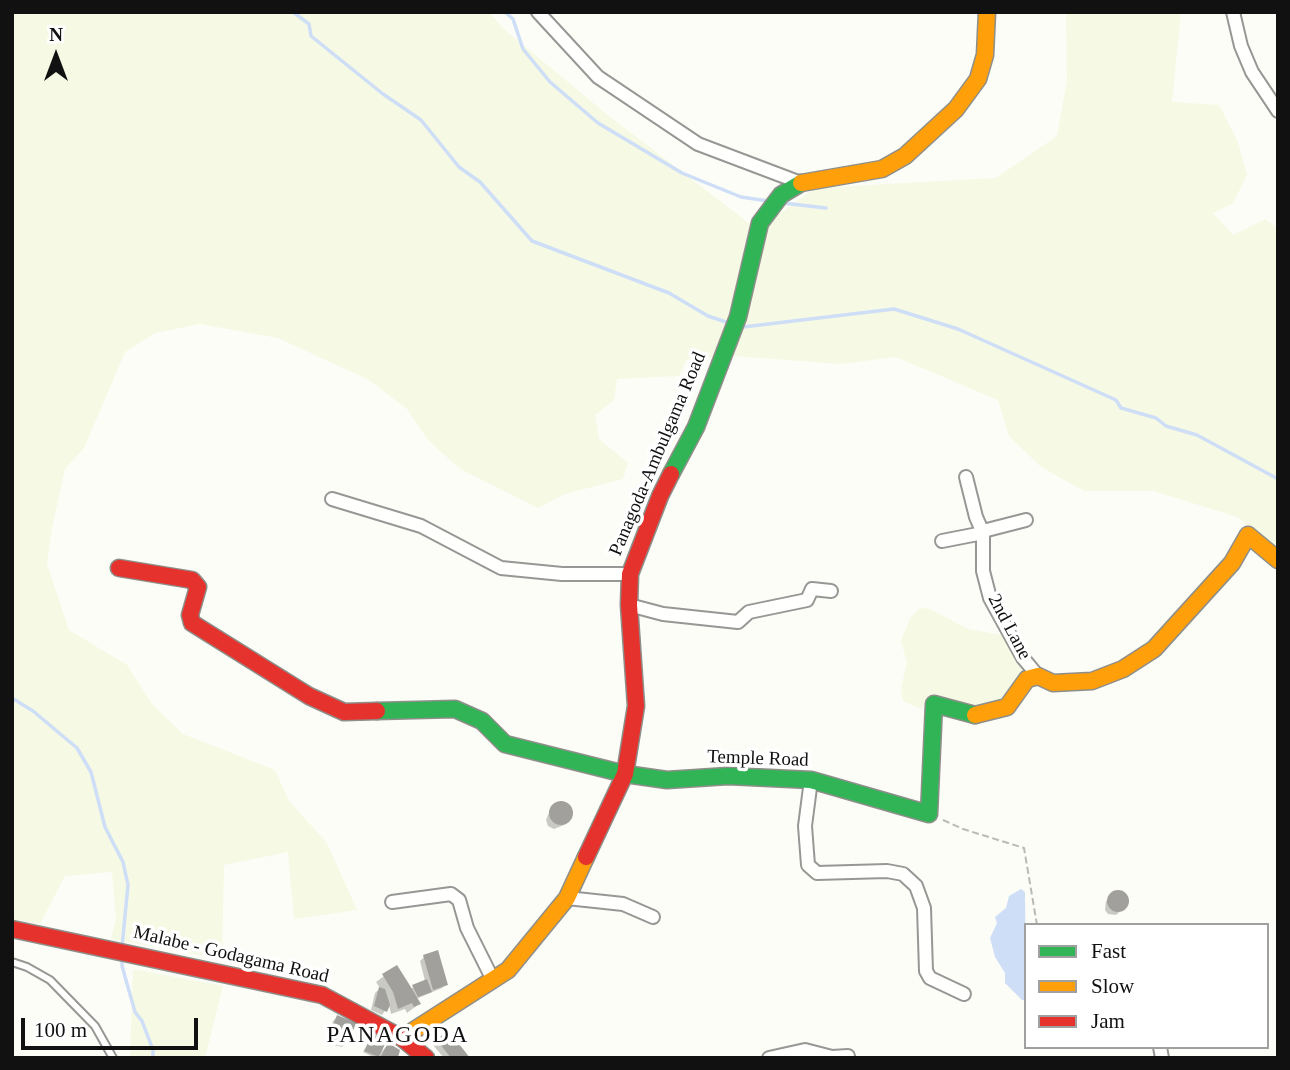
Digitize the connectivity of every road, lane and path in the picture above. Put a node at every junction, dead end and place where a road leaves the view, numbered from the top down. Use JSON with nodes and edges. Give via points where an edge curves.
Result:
{"nodes":[{"id":1,"x":538,"y":12,"type":"edge"},
{"id":2,"x":986,"y":12,"type":"edge"},
{"id":3,"x":1233,"y":12,"type":"edge"},
{"id":4,"x":1278,"y":111,"type":"edge"},
{"id":5,"x":801,"y":183,"type":"junction"},
{"id":6,"x":966,"y":477,"type":"dead end"},
{"id":7,"x":332,"y":499,"type":"dead end"},
{"id":8,"x":1026,"y":520,"type":"dead end"},
{"id":9,"x":983,"y":533,"type":"junction"},
{"id":10,"x":942,"y":541,"type":"dead end"},
{"id":11,"x":1278,"y":560,"type":"edge"},
{"id":12,"x":119,"y":568,"type":"dead end"},
{"id":13,"x":630,"y":573,"type":"junction"},
{"id":14,"x":831,"y":591,"type":"dead end"},
{"id":15,"x":629,"y":605,"type":"junction"},
{"id":16,"x":1038,"y":676,"type":"junction"},
{"id":17,"x":625,"y":774,"type":"junction"},
{"id":18,"x":811,"y":780,"type":"junction"},
{"id":19,"x":929,"y":814,"type":"junction"},
{"id":20,"x":567,"y":898,"type":"junction"},
{"id":21,"x":392,"y":902,"type":"dead end"},
{"id":22,"x":653,"y":916,"type":"dead end"},
{"id":23,"x":1037,"y":923,"type":"edge"},
{"id":24,"x":12,"y":929,"type":"edge"},
{"id":25,"x":12,"y":962,"type":"edge"},
{"id":26,"x":493,"y":980,"type":"junction"},
{"id":27,"x":964,"y":994,"type":"dead end"},
{"id":28,"x":402,"y":1038,"type":"junction"},
{"id":29,"x":848,"y":1056,"type":"dead end"},
{"id":30,"x":113,"y":1058,"type":"edge"},
{"id":31,"x":426,"y":1058,"type":"edge"},
{"id":32,"x":769,"y":1058,"type":"edge"}],
"edges":[{"from":1,"to":5,"type":"street","via":[[598,77],[698,144]]},
{"from":2,"to":5,"type":"main road","name":"Panagoda-Ambulgama Road","via":[[985,55],[978,79],[956,109],[905,156],[882,169]]},
{"from":3,"to":4,"type":"street","via":[[1246,59]]},
{"from":5,"to":13,"type":"main road","name":"Panagoda-Ambulgama Road","via":[[776,200],[760,223],[738,317]]},
{"from":6,"to":9,"type":"street","name":"2nd Lane"},
{"from":7,"to":13,"type":"street","via":[[421,526],[501,568],[562,574]]},
{"from":8,"to":9,"type":"street"},
{"from":9,"to":10,"type":"street"},
{"from":9,"to":16,"type":"street","name":"2nd Lane","via":[[983,571],[990,598]]},
{"from":11,"to":16,"type":"main road","via":[[1248,535],[1232,563],[1154,649],[1123,669],[1092,681],[1053,683]]},
{"from":12,"to":17,"type":"main road","name":"Temple Road","via":[[192,580],[198,587],[192,623],[309,696],[344,712],[455,709],[482,721],[505,744]]},
{"from":13,"to":15,"type":"main road","name":"Panagoda-Ambulgama Road"},
{"from":14,"to":15,"type":"street","via":[[812,589],[807,600],[749,612],[738,622],[663,614]]},
{"from":15,"to":17,"type":"main road","name":"Panagoda-Ambulgama Road","via":[[636,706]]},
{"from":16,"to":19,"type":"main road","via":[[1027,679],[1007,707],[987,714],[970,716],[934,704]]},
{"from":17,"to":18,"type":"main road","name":"Temple Road","via":[[667,780],[729,776]]},
{"from":17,"to":20,"type":"main road","name":"Panagoda-Ambulgama Road"},
{"from":18,"to":19,"type":"main road","name":"Temple Road"},
{"from":18,"to":27,"type":"street","via":[[805,826],[808,865],[817,873],[903,874],[916,886],[924,908],[926,971],[930,978]]},
{"from":19,"to":23,"type":"path","via":[[963,830],[1024,848]]},
{"from":20,"to":22,"type":"street","via":[[623,904]]},
{"from":20,"to":26,"type":"main road","name":"Panagoda-Ambulgama Road","via":[[508,971]]},
{"from":21,"to":26,"type":"street","via":[[451,894],[459,900],[467,929]]},
{"from":24,"to":28,"type":"main road","name":"Malabe - Godagama Road","via":[[322,995]]},
{"from":25,"to":30,"type":"lane","via":[[50,980],[95,1026]]},
{"from":26,"to":28,"type":"main road","name":"Panagoda-Ambulgama Road"},
{"from":28,"to":31,"type":"main road","name":"Malabe - Godagama Road"},
{"from":29,"to":32,"type":"street","via":[[805,1050]]}]}
